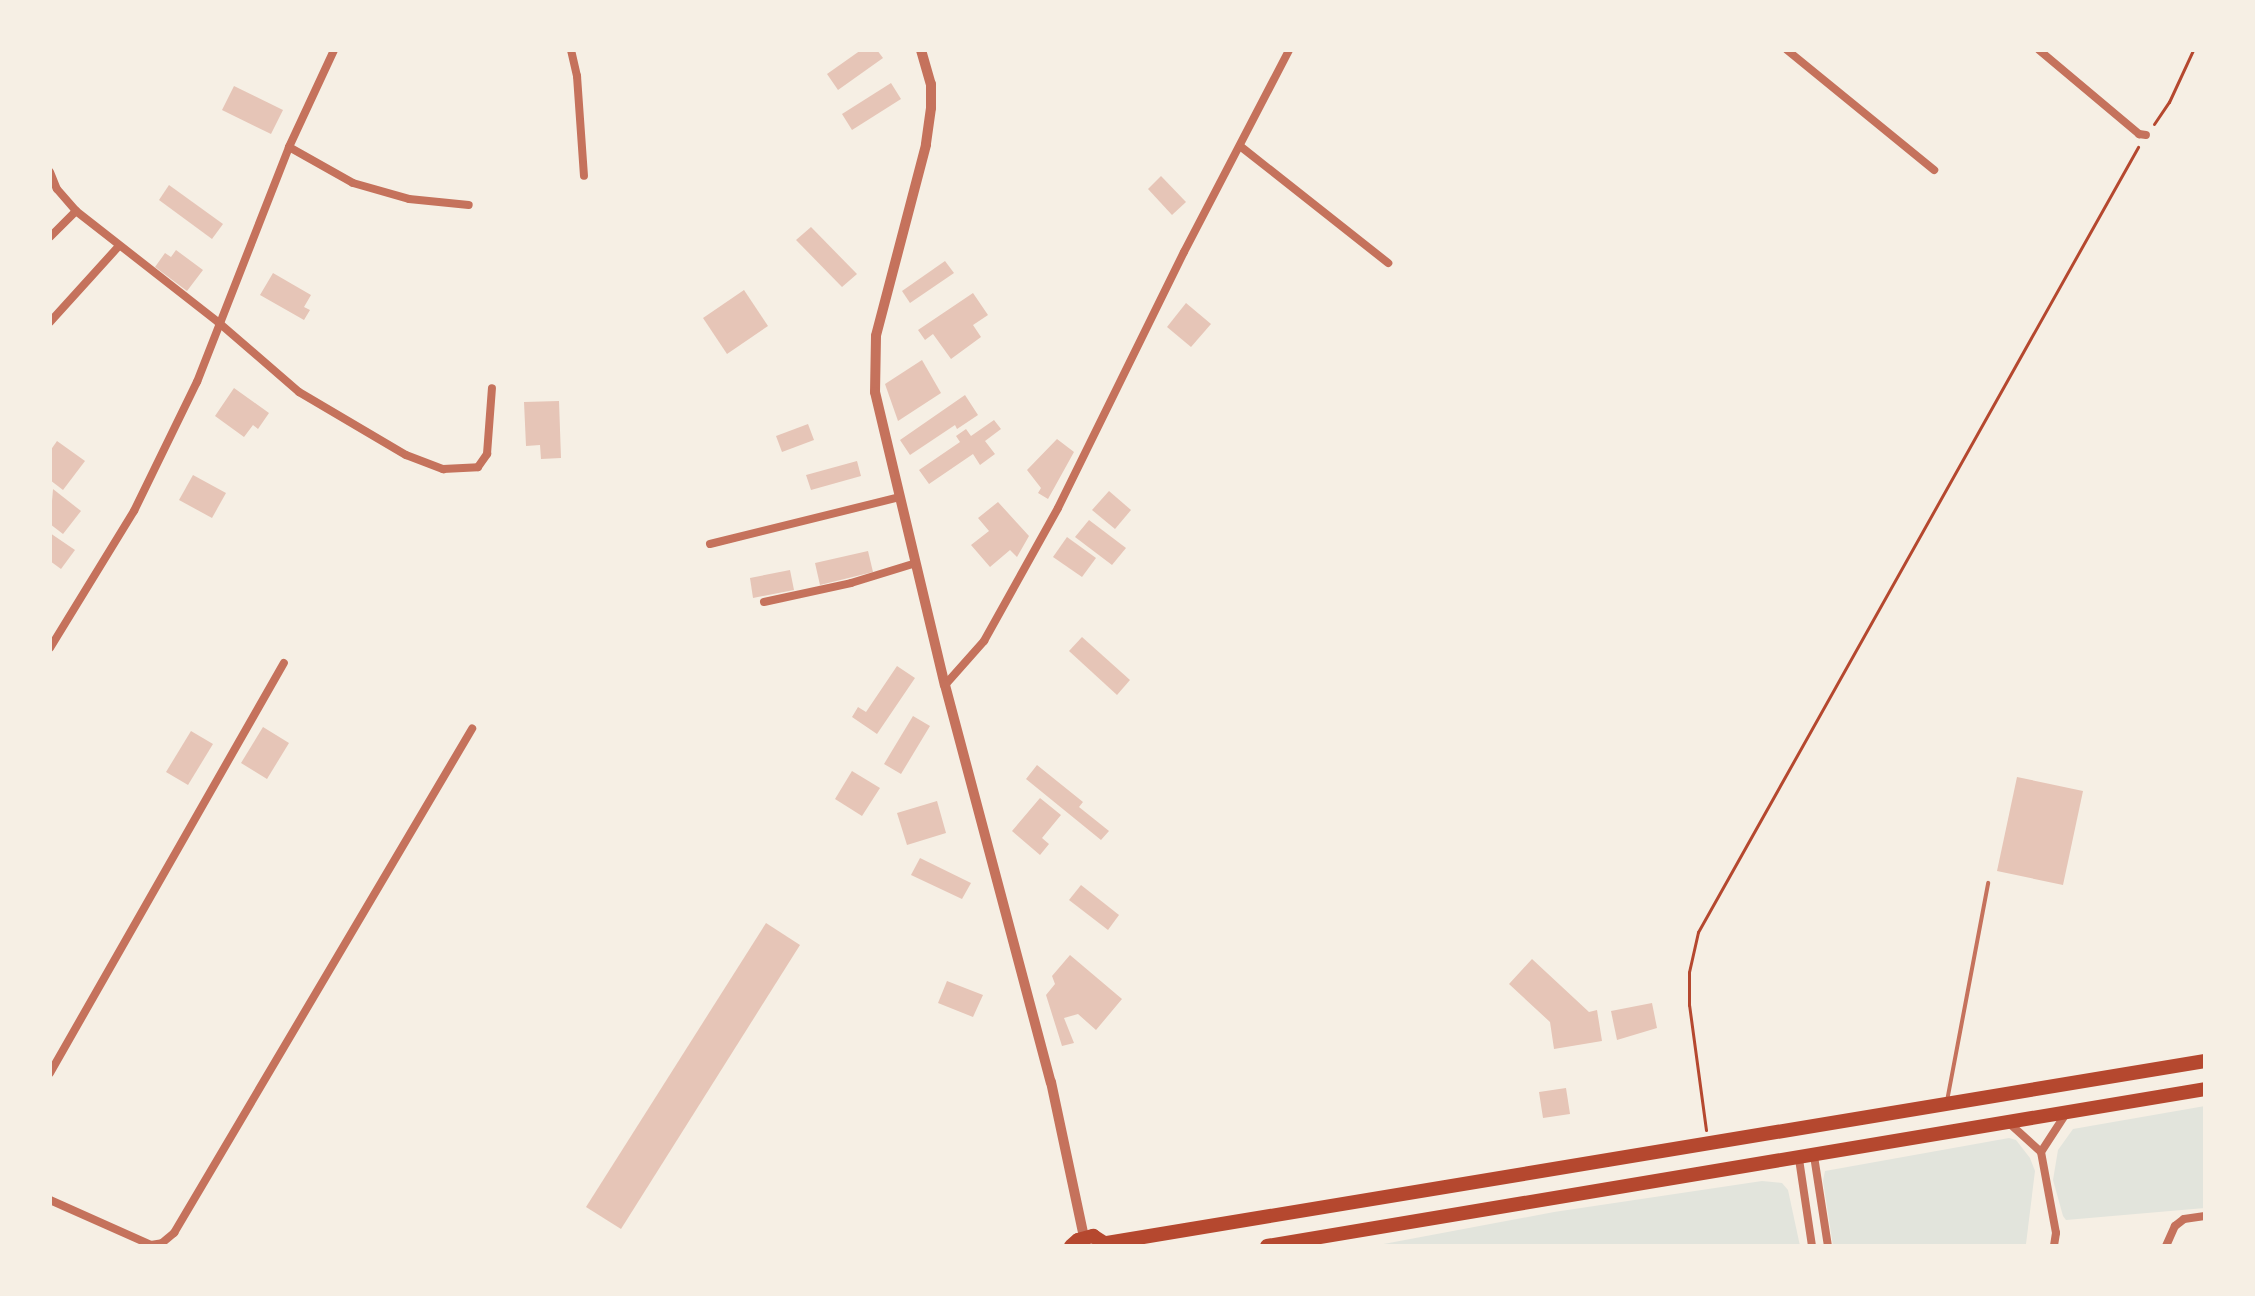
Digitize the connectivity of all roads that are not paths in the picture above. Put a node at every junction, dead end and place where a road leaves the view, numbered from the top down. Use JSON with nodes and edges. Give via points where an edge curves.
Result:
{"nodes":[{"id":1,"x":334,"y":50,"type":"edge"},
{"id":2,"x":571,"y":50,"type":"edge"},
{"id":3,"x":921,"y":50,"type":"edge"},
{"id":4,"x":1289,"y":50,"type":"edge"},
{"id":5,"x":1787,"y":50,"type":"edge"},
{"id":6,"x":2039,"y":50,"type":"edge"},
{"id":7,"x":2146,"y":135,"type":"road end"},
{"id":8,"x":1240,"y":146,"type":"junction"},
{"id":9,"x":289,"y":147,"type":"junction"},
{"id":10,"x":1934,"y":170,"type":"dead end"},
{"id":11,"x":50,"y":172,"type":"edge"},
{"id":12,"x":584,"y":176,"type":"dead end"},
{"id":13,"x":469,"y":205,"type":"dead end"},
{"id":14,"x":76,"y":211,"type":"junction"},
{"id":15,"x":50,"y":237,"type":"edge"},
{"id":16,"x":118,"y":247,"type":"junction"},
{"id":17,"x":1388,"y":263,"type":"dead end"},
{"id":18,"x":50,"y":322,"type":"edge"},
{"id":19,"x":218,"y":322,"type":"junction"},
{"id":20,"x":492,"y":388,"type":"dead end"},
{"id":21,"x":900,"y":497,"type":"junction"},
{"id":22,"x":710,"y":544,"type":"dead end"},
{"id":23,"x":916,"y":563,"type":"junction"},
{"id":24,"x":764,"y":602,"type":"dead end"},
{"id":25,"x":50,"y":648,"type":"edge"},
{"id":26,"x":284,"y":663,"type":"dead end"},
{"id":27,"x":945,"y":685,"type":"junction"},
{"id":28,"x":472,"y":729,"type":"dead end"},
{"id":29,"x":1988,"y":883,"type":"dead end"},
{"id":30,"x":2205,"y":1061,"type":"edge"},
{"id":31,"x":50,"y":1073,"type":"edge"},
{"id":32,"x":2205,"y":1089,"type":"edge"},
{"id":33,"x":1947,"y":1104,"type":"junction"},
{"id":34,"x":2068,"y":1112,"type":"junction"},
{"id":35,"x":2009,"y":1122,"type":"junction"},
{"id":36,"x":2041,"y":1152,"type":"junction"},
{"id":37,"x":1807,"y":1157,"type":"junction"},
{"id":38,"x":50,"y":1200,"type":"edge"},
{"id":39,"x":2205,"y":1216,"type":"edge"},
{"id":40,"x":1084,"y":1237,"type":"junction"},
{"id":41,"x":1108,"y":1245,"type":"edge"},
{"id":42,"x":1071,"y":1246,"type":"edge"},
{"id":43,"x":1267,"y":1246,"type":"edge"},
{"id":44,"x":1812,"y":1246,"type":"edge"},
{"id":45,"x":1828,"y":1246,"type":"edge"},
{"id":46,"x":2054,"y":1246,"type":"edge"},
{"id":47,"x":2166,"y":1246,"type":"edge"}],
"edges":[{"from":1,"to":9,"type":"street"},
{"from":2,"to":12,"type":"street"},
{"from":3,"to":21,"type":"street","via":[[931,84],[926,145],[873,365]]},
{"from":4,"to":8,"type":"street"},
{"from":5,"to":10,"type":"street"},
{"from":6,"to":7,"type":"street"},
{"from":8,"to":17,"type":"street"},
{"from":8,"to":27,"type":"street","via":[[1004,608],[967,664]]},
{"from":9,"to":13,"type":"street","via":[[353,183],[409,199]]},
{"from":9,"to":19,"type":"street"},
{"from":11,"to":14,"type":"street"},
{"from":14,"to":15,"type":"street"},
{"from":14,"to":16,"type":"street"},
{"from":16,"to":18,"type":"street"},
{"from":16,"to":19,"type":"street"},
{"from":19,"to":20,"type":"street","via":[[299,392],[406,455],[443,469],[469,471],[483,463]]},
{"from":19,"to":25,"type":"street","via":[[197,382],[134,511]]},
{"from":21,"to":22,"type":"street"},
{"from":21,"to":23,"type":"street"},
{"from":23,"to":24,"type":"street"},
{"from":23,"to":27,"type":"street"},
{"from":26,"to":31,"type":"street"},
{"from":27,"to":40,"type":"street","via":[[1051,1082]]},
{"from":28,"to":38,"type":"street","via":[[174,1233],[151,1245]]},
{"from":29,"to":33,"type":"lane"},
{"from":30,"to":33,"type":"main road"},
{"from":32,"to":34,"type":"main road"},
{"from":33,"to":41,"type":"main road"},
{"from":34,"to":35,"type":"main road"},
{"from":34,"to":36,"type":"street"},
{"from":35,"to":36,"type":"street"},
{"from":35,"to":37,"type":"main road"},
{"from":36,"to":46,"type":"street"},
{"from":37,"to":43,"type":"main road"},
{"from":37,"to":44,"type":"street"},
{"from":37,"to":45,"type":"street"},
{"from":39,"to":47,"type":"street","via":[[2184,1219]]},
{"from":40,"to":41,"type":"main road"},
{"from":40,"to":42,"type":"main road"}]}
